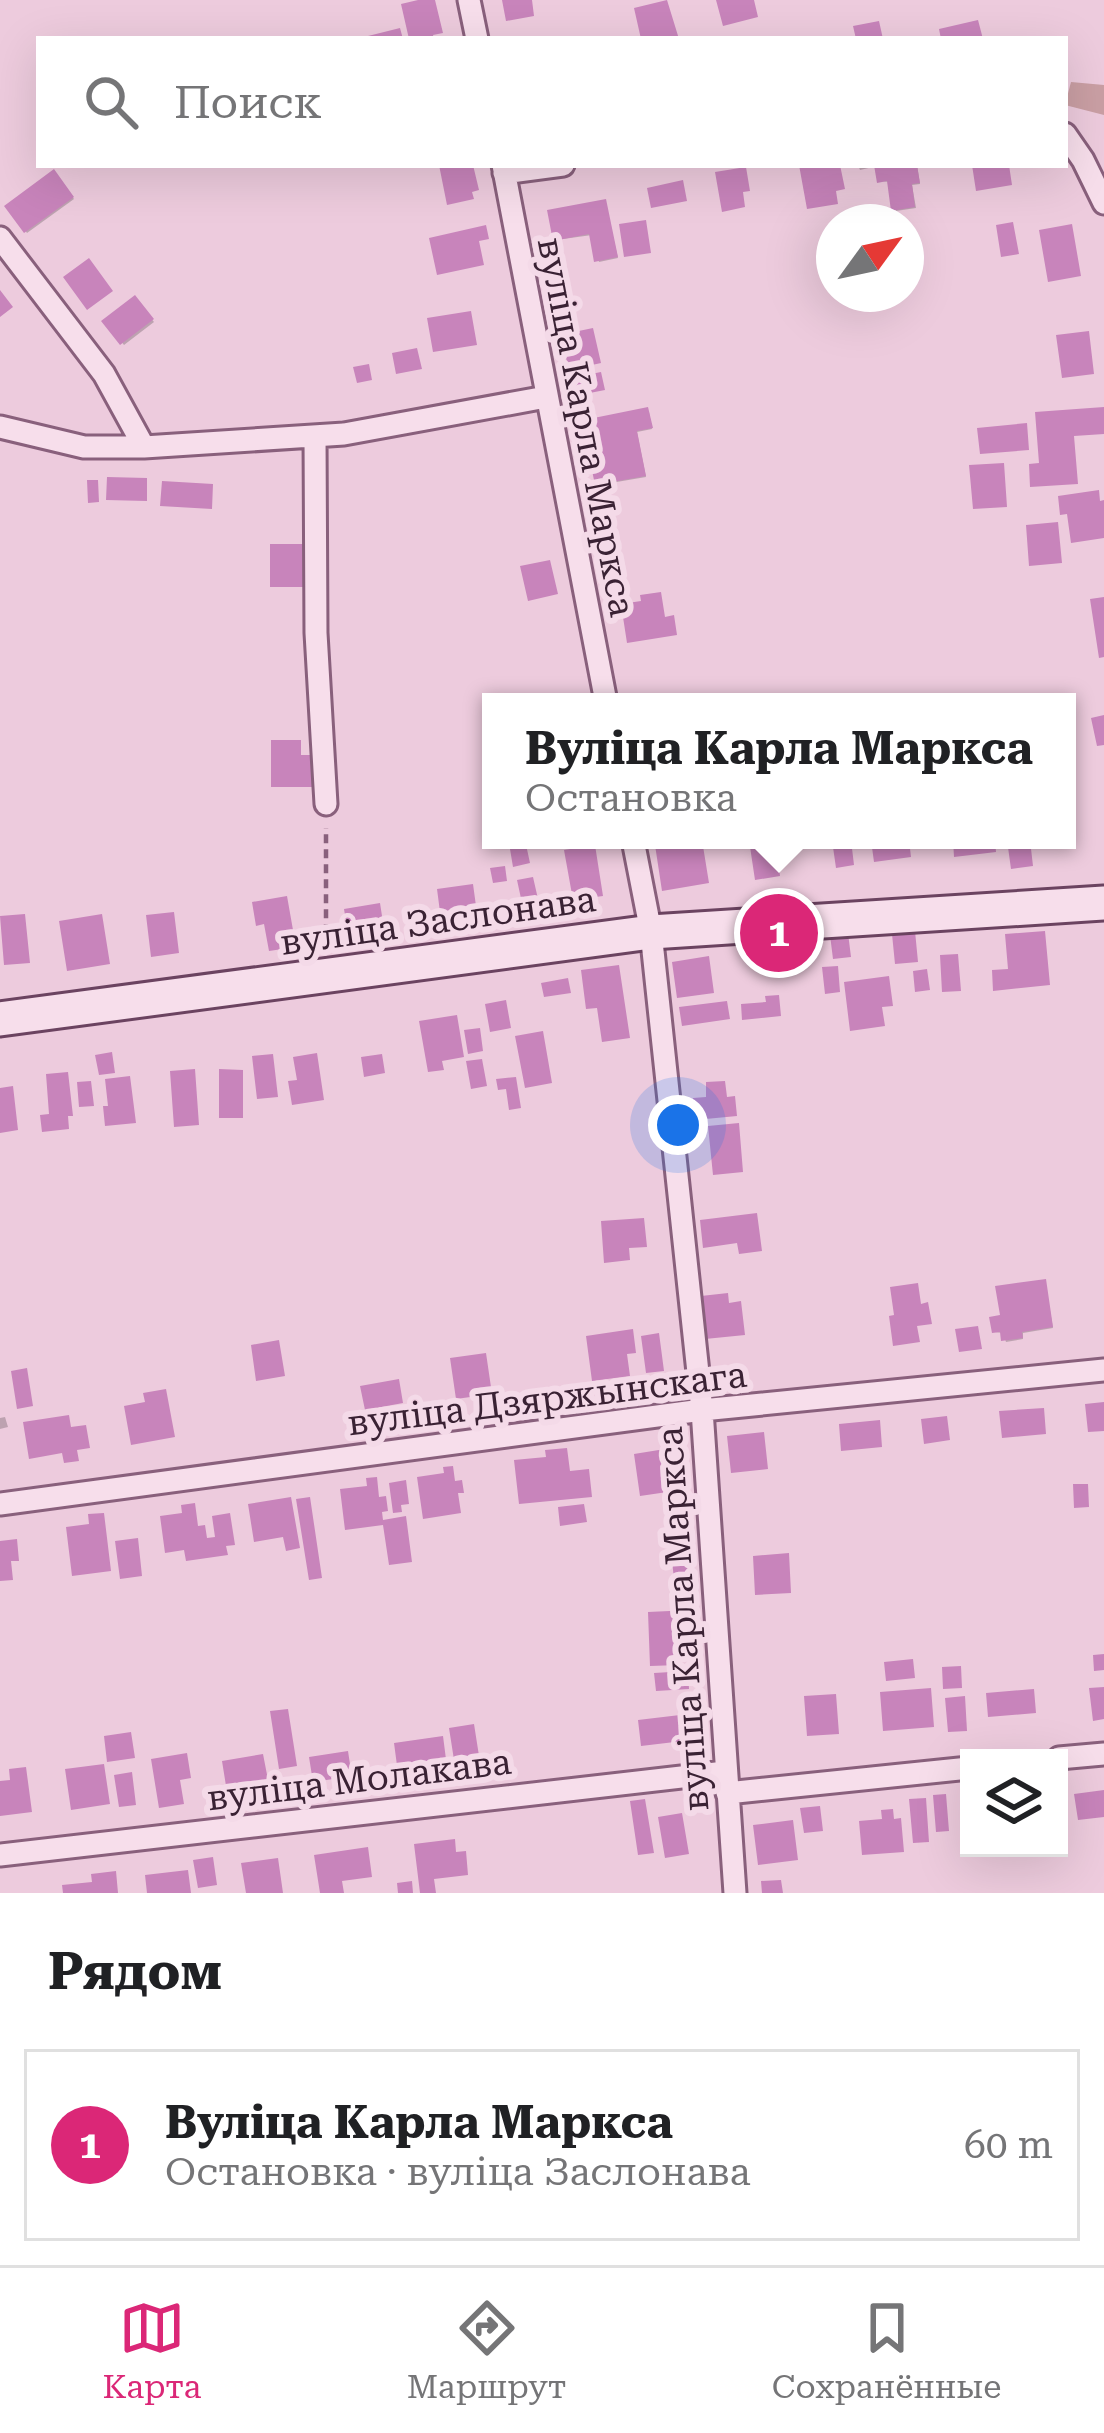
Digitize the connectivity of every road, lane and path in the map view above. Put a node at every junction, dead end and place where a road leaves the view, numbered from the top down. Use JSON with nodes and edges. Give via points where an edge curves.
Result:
{"nodes":[{"id":1,"x":469,"y":0,"type":"edge"},
{"id":2,"x":476,"y":36,"type":"edge"},
{"id":3,"x":1068,"y":136,"type":"edge"},
{"id":4,"x":1094,"y":158,"type":"edge"},
{"id":5,"x":504,"y":169,"type":"edge"},
{"id":6,"x":1104,"y":203,"type":"edge"},
{"id":7,"x":0,"y":238,"type":"edge"},
{"id":8,"x":546,"y":397,"type":"junction"},
{"id":9,"x":0,"y":427,"type":"edge"},
{"id":10,"x":315,"y":436,"type":"junction"},
{"id":11,"x":143,"y":447,"type":"junction"},
{"id":12,"x":604,"y":693,"type":"edge"},
{"id":13,"x":326,"y":804,"type":"joint"},
{"id":14,"x":635,"y":849,"type":"edge"},
{"id":15,"x":1104,"y":903,"type":"edge"},
{"id":16,"x":651,"y":932,"type":"junction"},
{"id":17,"x":315,"y":977,"type":"junction"},
{"id":18,"x":0,"y":1019,"type":"edge"},
{"id":19,"x":1104,"y":1370,"type":"edge"},
{"id":20,"x":702,"y":1410,"type":"junction"},
{"id":21,"x":0,"y":1504,"type":"edge"},
{"id":22,"x":1104,"y":1754,"type":"edge"},
{"id":23,"x":1068,"y":1758,"type":"edge"},
{"id":24,"x":960,"y":1769,"type":"edge"},
{"id":25,"x":726,"y":1782,"type":"junction"},
{"id":26,"x":0,"y":1855,"type":"edge"},
{"id":27,"x":735,"y":1893,"type":"edge"}],
"edges":[{"from":1,"to":2,"type":"street"},
{"from":3,"to":4,"type":"street"},
{"from":4,"to":6,"type":"street"},
{"from":5,"to":8,"type":"street","name":"вуліца Карла Маркса"},
{"from":7,"to":11,"type":"street","via":[[104,374]]},
{"from":8,"to":10,"type":"street"},
{"from":8,"to":12,"type":"street","name":"вуліца Карла Маркса"},
{"from":9,"to":11,"type":"street","via":[[84,447]]},
{"from":10,"to":11,"type":"street"},
{"from":10,"to":13,"type":"street"},
{"from":13,"to":17,"type":"path","via":[[326,934]]},
{"from":14,"to":16,"type":"street","name":"вуліца Карла Маркса"},
{"from":15,"to":16,"type":"street","name":"вуліца Заслонава"},
{"from":16,"to":17,"type":"street","name":"вуліца Заслонава"},
{"from":16,"to":20,"type":"street","name":"вуліца Карла Маркса"},
{"from":17,"to":18,"type":"street","name":"вуліца Заслонава"},
{"from":19,"to":20,"type":"street","name":"вуліца Дзяржынскага"},
{"from":20,"to":21,"type":"street","name":"вуліца Дзяржынскага"},
{"from":20,"to":25,"type":"street","name":"вуліца Карла Маркса"},
{"from":22,"to":23,"type":"street"},
{"from":24,"to":25,"type":"street","name":"вуліца Молакава"},
{"from":25,"to":26,"type":"street","name":"вуліца Молакава"},
{"from":25,"to":27,"type":"street","name":"вуліца Карла Маркса"}]}
